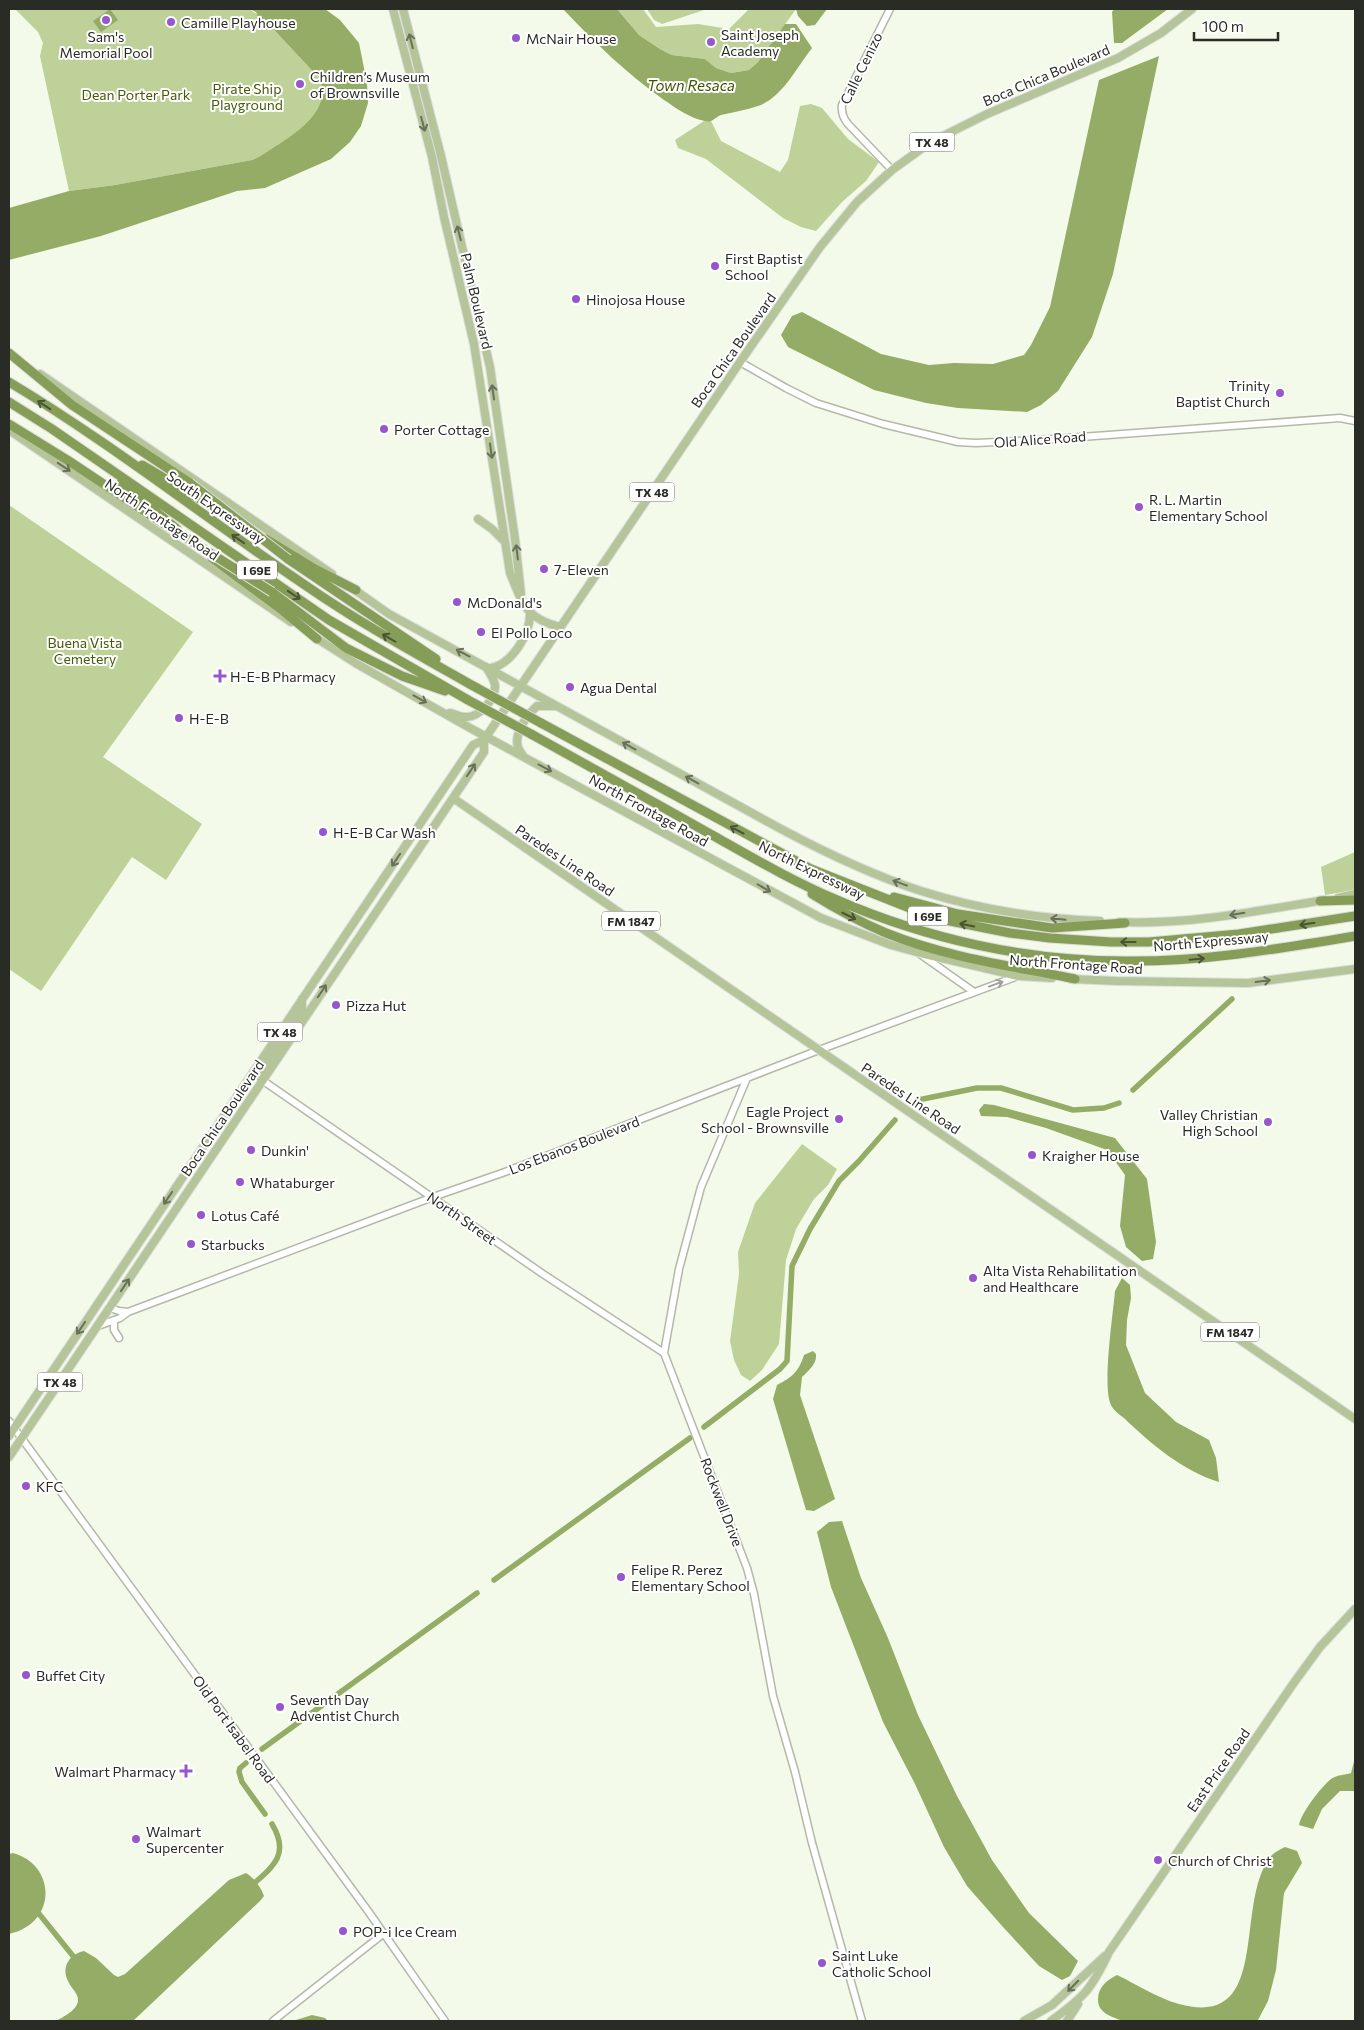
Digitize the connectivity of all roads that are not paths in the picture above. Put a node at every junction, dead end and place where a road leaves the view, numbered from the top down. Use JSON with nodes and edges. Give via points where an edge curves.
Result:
{"nodes":[{"id":1,"x":393,"y":9,"type":"edge"},
{"id":2,"x":403,"y":9,"type":"edge"},
{"id":3,"x":890,"y":9,"type":"edge"},
{"id":4,"x":1192,"y":9,"type":"edge"},
{"id":5,"x":892,"y":170,"type":"junction"},
{"id":6,"x":9,"y":352,"type":"edge"},
{"id":7,"x":740,"y":362,"type":"junction"},
{"id":8,"x":9,"y":382,"type":"edge"},
{"id":9,"x":9,"y":402,"type":"edge"},
{"id":10,"x":1355,"y":421,"type":"edge"},
{"id":11,"x":9,"y":424,"type":"edge"},
{"id":12,"x":79,"y":427,"type":"junction"},
{"id":13,"x":52,"y":429,"type":"junction"},
{"id":14,"x":9,"y":430,"type":"edge"},
{"id":15,"x":478,"y":519,"type":"dead end"},
{"id":16,"x":504,"y":541,"type":"junction"},
{"id":17,"x":356,"y":590,"type":"junction"},
{"id":18,"x":521,"y":601,"type":"junction"},
{"id":19,"x":530,"y":614,"type":"junction"},
{"id":20,"x":560,"y":627,"type":"junction"},
{"id":21,"x":317,"y":639,"type":"junction"},
{"id":22,"x":488,"y":667,"type":"junction"},
{"id":23,"x":521,"y":685,"type":"junction"},
{"id":24,"x":477,"y":688,"type":"junction"},
{"id":25,"x":468,"y":700,"type":"junction"},
{"id":26,"x":561,"y":708,"type":"junction"},
{"id":27,"x":441,"y":710,"type":"junction"},
{"id":28,"x":541,"y":723,"type":"joint"},
{"id":29,"x":485,"y":739,"type":"junction"},
{"id":30,"x":525,"y":757,"type":"junction"},
{"id":31,"x":452,"y":798,"type":"junction"},
{"id":32,"x":732,"y":846,"type":"junction"},
{"id":33,"x":840,"y":881,"type":"junction"},
{"id":34,"x":1355,"y":894,"type":"edge"},
{"id":35,"x":1320,"y":900,"type":"junction"},
{"id":36,"x":1355,"y":900,"type":"edge"},
{"id":37,"x":1355,"y":916,"type":"edge"},
{"id":38,"x":1125,"y":922,"type":"junction"},
{"id":39,"x":1355,"y":936,"type":"edge"},
{"id":40,"x":920,"y":953,"type":"junction"},
{"id":41,"x":1355,"y":969,"type":"edge"},
{"id":42,"x":1018,"y":976,"type":"junction"},
{"id":43,"x":1075,"y":979,"type":"junction"},
{"id":44,"x":974,"y":992,"type":"junction"},
{"id":45,"x":302,"y":999,"type":"junction"},
{"id":46,"x":819,"y":1050,"type":"junction"},
{"id":47,"x":747,"y":1078,"type":"junction"},
{"id":48,"x":248,"y":1079,"type":"junction"},
{"id":49,"x":262,"y":1080,"type":"junction"},
{"id":50,"x":208,"y":1162,"type":"junction"},
{"id":51,"x":433,"y":1196,"type":"junction"},
{"id":52,"x":110,"y":1308,"type":"junction"},
{"id":53,"x":128,"y":1312,"type":"junction"},
{"id":54,"x":114,"y":1320,"type":"junction"},
{"id":55,"x":98,"y":1326,"type":"junction"},
{"id":56,"x":119,"y":1338,"type":"dead end"},
{"id":57,"x":664,"y":1353,"type":"junction"},
{"id":58,"x":1355,"y":1419,"type":"edge"},
{"id":59,"x":9,"y":1421,"type":"edge"},
{"id":60,"x":14,"y":1428,"type":"junction"},
{"id":61,"x":9,"y":1436,"type":"edge"},
{"id":62,"x":22,"y":1438,"type":"junction"},
{"id":63,"x":9,"y":1457,"type":"edge"},
{"id":64,"x":1355,"y":1609,"type":"edge"},
{"id":65,"x":383,"y":1934,"type":"junction"},
{"id":66,"x":1109,"y":1952,"type":"junction"},
{"id":67,"x":1081,"y":1998,"type":"junction"},
{"id":68,"x":272,"y":2021,"type":"edge"},
{"id":69,"x":445,"y":2021,"type":"edge"},
{"id":70,"x":862,"y":2021,"type":"edge"},
{"id":71,"x":1024,"y":2021,"type":"edge"},
{"id":72,"x":1051,"y":2021,"type":"edge"},
{"id":73,"x":1067,"y":2021,"type":"edge"}],
"edges":[{"from":1,"to":16,"type":"main road","name":"Palm Boulevard","one_way":true,"via":[[432,158],[474,344]]},
{"from":18,"to":2,"type":"main road","name":"Palm Boulevard","one_way":true,"via":[[490,367]]},
{"from":3,"to":5,"type":"street","name":"Calle Cenizo","via":[[841,111],[848,124]]},
{"from":4,"to":5,"type":"main road","name":"Boca Chica Boulevard","number":"TX 48","via":[[1161,33],[1118,58],[956,129],[931,142]]},
{"from":5,"to":7,"type":"main road","name":"Boca Chica Boulevard","number":"TX 48","via":[[833,229]]},
{"from":6,"to":17,"type":"main road","name":"South Expressway"},
{"from":6,"to":24,"type":"highway","bridge":true,"via":[[72,405],[190,483],[288,559]]},
{"from":7,"to":10,"type":"street","name":"Old Alice Road","via":[[816,402],[883,424],[958,442],[1040,440],[1340,418]]},
{"from":7,"to":20,"type":"main road","name":"Boca Chica Boulevard","number":"TX 48"},
{"from":12,"to":8,"type":"highway","name":"South Expressway","number":"I 69E","one_way":true},
{"from":9,"to":13,"type":"highway","name":"South Expressway","number":"I 69E"},
{"from":11,"to":25,"type":"highway","bridge":true,"via":[[272,592],[355,653],[402,676]]},
{"from":12,"to":17,"type":"highway","via":[[315,569]]},
{"from":24,"to":12,"type":"highway","name":"South Expressway","number":"I 69E","one_way":true,"via":[[362,623],[302,584]]},
{"from":13,"to":21,"type":"highway"},
{"from":13,"to":25,"type":"highway","name":"South Expressway","number":"I 69E","one_way":true,"via":[[329,620]]},
{"from":14,"to":21,"type":"main road","name":"North Frontage Road","one_way":true},
{"from":15,"to":16,"type":"main road"},
{"from":16,"to":18,"type":"main road","name":"Palm Boulevard","via":[[510,573]]},
{"from":22,"to":17,"type":"main road","name":"South Expressway","one_way":true,"via":[[389,614]]},
{"from":18,"to":19,"type":"main road","name":"Palm Boulevard"},
{"from":19,"to":20,"type":"main road","name":"Palm Boulevard"},
{"from":19,"to":22,"type":"main road","via":[[530,623],[512,654],[502,665]]},
{"from":20,"to":23,"type":"main road","name":"Boca Chica Boulevard","number":"TX 48"},
{"from":21,"to":27,"type":"main road","name":"North Frontage Road","one_way":true},
{"from":22,"to":23,"type":"main road","name":"South Expressway"},
{"from":22,"to":27,"type":"main road","via":[[495,685],[484,708],[466,717]]},
{"from":23,"to":26,"type":"main road","name":"North Expressway"},
{"from":23,"to":29,"type":"main road","name":"Boca Chica Boulevard","number":"TX 48"},
{"from":24,"to":28,"type":"highway","name":"South Expressway","number":"I 69E","bridge":true},
{"from":25,"to":32,"type":"highway","name":"North Expressway","number":"I 69E","bridge":true},
{"from":26,"to":30,"type":"main road","via":[[542,705],[530,714],[516,743]]},
{"from":38,"to":26,"type":"main road","name":"North Expressway","one_way":true,"via":[[1070,920],[1016,913],[921,891],[884,877],[781,830]]},
{"from":27,"to":29,"type":"main road","name":"North Frontage Road"},
{"from":33,"to":28,"type":"highway","name":"North Expressway","number":"I 69E","one_way":true,"via":[[760,842]]},
{"from":29,"to":30,"type":"main road","name":"North Frontage Road"},
{"from":31,"to":29,"type":"main road","name":"Boca Chica Boulevard","number":"TX 48","one_way":true,"via":[[484,752]]},
{"from":29,"to":45,"type":"main road","name":"Boca Chica Boulevard","number":"TX 48","one_way":true,"via":[[473,745]]},
{"from":30,"to":40,"type":"main road","name":"North Frontage Road","one_way":true,"via":[[820,918]]},
{"from":31,"to":46,"type":"main road","name":"Paredes Line Road","number":"FM 1847"},
{"from":49,"to":31,"type":"main road","name":"Boca Chica Boulevard","number":"TX 48","one_way":true},
{"from":32,"to":39,"type":"highway","name":"North Expressway","number":"I 69E","one_way":true,"via":[[836,900],[892,921],[936,936],[1016,952],[1122,962],[1178,960],[1238,955]]},
{"from":32,"to":43,"type":"highway","one_way":true,"via":[[845,914],[887,933],[953,954]]},
{"from":37,"to":33,"type":"highway","name":"North Expressway","number":"I 69E","one_way":true,"via":[[1194,939],[1149,942],[1072,940],[1010,933],[935,918]]},
{"from":33,"to":38,"type":"highway","via":[[958,914],[1012,923],[1052,928]]},
{"from":34,"to":35,"type":"main road","name":"North Expressway"},
{"from":35,"to":36,"type":"highway"},
{"from":35,"to":38,"type":"main road","name":"North Expressway","one_way":true,"via":[[1201,919]]},
{"from":40,"to":42,"type":"main road","name":"North Frontage Road"},
{"from":40,"to":44,"type":"street"},
{"from":43,"to":41,"type":"main road","name":"North Frontage Road","one_way":true,"via":[[1248,983]]},
{"from":42,"to":43,"type":"main road","name":"North Frontage Road"},
{"from":44,"to":42,"type":"street","name":"Los Ebanos Boulevard","one_way":true},
{"from":44,"to":46,"type":"street","name":"Los Ebanos Boulevard"},
{"from":45,"to":48,"type":"main road","name":"Boca Chica Boulevard","number":"TX 48"},
{"from":45,"to":49,"type":"main road","via":[[302,1009],[262,1069]]},
{"from":46,"to":47,"type":"street","name":"Los Ebanos Boulevard"},
{"from":46,"to":58,"type":"main road","name":"Paredes Line Road","number":"FM 1847"},
{"from":47,"to":51,"type":"street","name":"Los Ebanos Boulevard","via":[[505,1172]]},
{"from":47,"to":57,"type":"street","via":[[701,1187],[679,1269]]},
{"from":48,"to":50,"type":"main road","via":[[252,1087],[207,1154]]},
{"from":48,"to":60,"type":"main road","name":"Boca Chica Boulevard","number":"TX 48","one_way":true},
{"from":49,"to":50,"type":"main road","name":"Boca Chica Boulevard","number":"TX 48"},
{"from":49,"to":51,"type":"street","name":"North Street"},
{"from":52,"to":50,"type":"main road","name":"Boca Chica Boulevard","number":"TX 48","one_way":true},
{"from":51,"to":53,"type":"street","name":"Los Ebanos Boulevard"},
{"from":51,"to":57,"type":"street","name":"North Street","via":[[543,1274]]},
{"from":52,"to":53,"type":"street"},
{"from":52,"to":55,"type":"main road","name":"Boca Chica Boulevard","number":"TX 48"},
{"from":53,"to":54,"type":"street","name":"Los Ebanos Boulevard"},
{"from":54,"to":55,"type":"street","name":"Los Ebanos Boulevard"},
{"from":54,"to":56,"type":"street","via":[[114,1330]]},
{"from":55,"to":62,"type":"main road","name":"Boca Chica Boulevard","number":"TX 48"},
{"from":57,"to":70,"type":"street","name":"Rockwell Drive","via":[[747,1568],[772,1696]]},
{"from":59,"to":60,"type":"street","name":"Old Port Isabel Road"},
{"from":60,"to":61,"type":"main road","name":"Boca Chica Boulevard","number":"TX 48"},
{"from":60,"to":62,"type":"street","name":"Old Port Isabel Road"},
{"from":62,"to":63,"type":"main road","name":"Boca Chica Boulevard","number":"TX 48"},
{"from":62,"to":65,"type":"street","name":"Old Port Isabel Road"},
{"from":64,"to":66,"type":"main road","name":"East Price Road","via":[[1303,1669]]},
{"from":65,"to":68,"type":"street"},
{"from":65,"to":69,"type":"street","name":"Old Port Isabel Road"},
{"from":66,"to":67,"type":"main road","name":"East Price Road","via":[[1097,1978]]},
{"from":66,"to":71,"type":"main road","name":"East Price Road","one_way":true,"via":[[1052,2005]]},
{"from":67,"to":72,"type":"main road","name":"East Price Road"},
{"from":67,"to":73,"type":"main road"}]}
